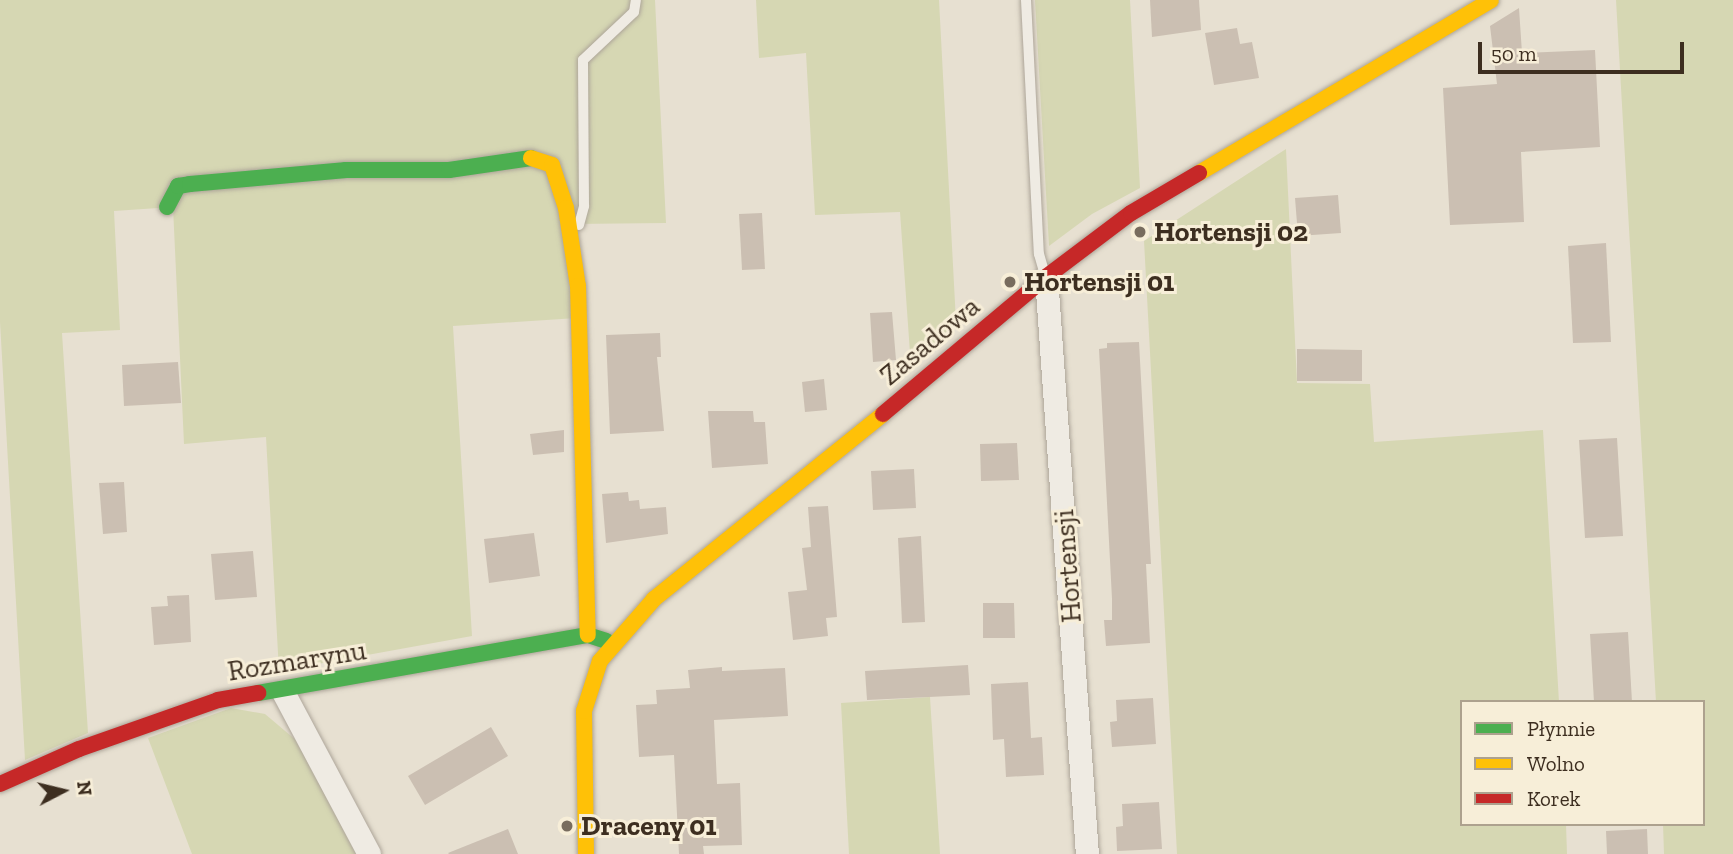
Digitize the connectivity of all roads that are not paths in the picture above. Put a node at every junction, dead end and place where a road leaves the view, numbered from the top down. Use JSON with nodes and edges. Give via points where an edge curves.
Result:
{"nodes":[{"id":1,"x":636,"y":0,"type":"edge"},
{"id":2,"x":1026,"y":0,"type":"edge"},
{"id":3,"x":1492,"y":0,"type":"edge"},
{"id":4,"x":167,"y":207,"type":"dead end"},
{"id":5,"x":573,"y":251,"type":"junction"},
{"id":6,"x":1046,"y":277,"type":"junction"},
{"id":7,"x":588,"y":635,"type":"junction"},
{"id":8,"x":612,"y":644,"type":"junction"},
{"id":9,"x":283,"y":692,"type":"junction"},
{"id":10,"x":0,"y":784,"type":"edge"},
{"id":11,"x":369,"y":854,"type":"edge"},
{"id":12,"x":586,"y":854,"type":"edge"},
{"id":13,"x":1087,"y":854,"type":"edge"}],
"edges":[{"from":1,"to":5,"type":"lane","via":[[634,12],[583,60],[584,206]]},
{"from":2,"to":6,"type":"lane","via":[[1039,254]]},
{"from":3,"to":6,"type":"street","name":"Zasadowa","via":[[1131,213]]},
{"from":4,"to":5,"type":"street","via":[[178,187],[190,184],[346,170],[449,170],[525,156],[552,165],[561,186]]},
{"from":5,"to":7,"type":"street","via":[[578,286]]},
{"from":6,"to":8,"type":"street","name":"Zasadowa","via":[[747,528],[654,599]]},
{"from":6,"to":13,"type":"street","name":"Hortensji"},
{"from":7,"to":8,"type":"street"},
{"from":7,"to":9,"type":"street","name":"Rozmarynu"},
{"from":8,"to":12,"type":"street","name":"Zasadowa","via":[[600,661],[584,710]]},
{"from":9,"to":10,"type":"street","name":"Rozmarynu","via":[[218,700],[79,749]]},
{"from":9,"to":11,"type":"street"}]}
